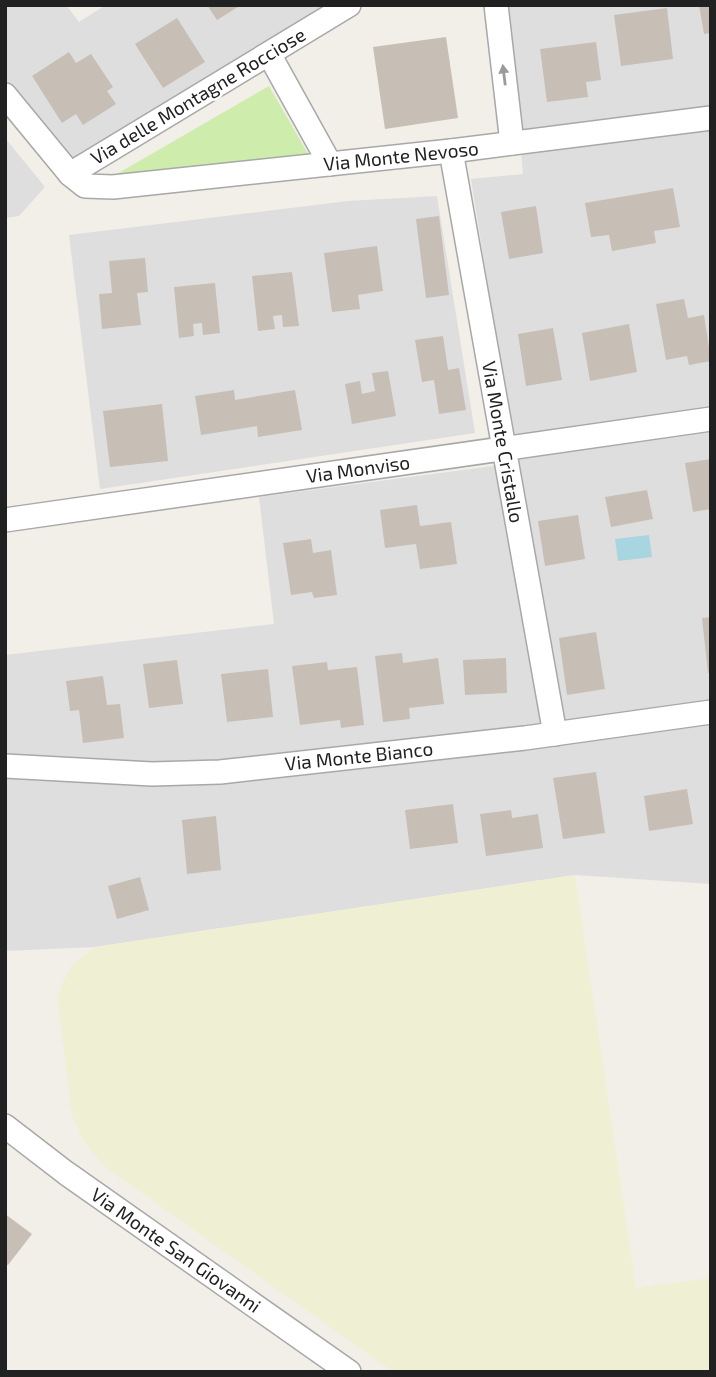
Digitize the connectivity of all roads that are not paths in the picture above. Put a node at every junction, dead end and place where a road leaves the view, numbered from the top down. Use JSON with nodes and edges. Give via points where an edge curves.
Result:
{"nodes":[{"id":1,"x":349,"y":5,"type":"edge"},
{"id":2,"x":496,"y":5,"type":"edge"},
{"id":3,"x":269,"y":54,"type":"junction"},
{"id":4,"x":5,"y":95,"type":"edge"},
{"id":5,"x":711,"y":118,"type":"edge"},
{"id":6,"x":512,"y":143,"type":"junction"},
{"id":7,"x":451,"y":151,"type":"junction"},
{"id":8,"x":330,"y":164,"type":"junction"},
{"id":9,"x":70,"y":174,"type":"junction"},
{"id":10,"x":91,"y":187,"type":"joint"},
{"id":11,"x":711,"y":419,"type":"edge"},
{"id":12,"x":505,"y":448,"type":"junction"},
{"id":13,"x":5,"y":520,"type":"edge"},
{"id":14,"x":711,"y":712,"type":"edge"},
{"id":15,"x":555,"y":734,"type":"junction"},
{"id":16,"x":5,"y":766,"type":"edge"},
{"id":17,"x":5,"y":1126,"type":"edge"},
{"id":18,"x":349,"y":1372,"type":"edge"}],
"edges":[{"from":1,"to":3,"type":"street","name":"Via delle Montagne Rocciose"},
{"from":6,"to":2,"type":"street","one_way":true},
{"from":3,"to":8,"type":"street"},
{"from":3,"to":9,"type":"street","name":"Via delle Montagne Rocciose"},
{"from":4,"to":9,"type":"street"},
{"from":5,"to":6,"type":"street","name":"Via Monte Nevoso"},
{"from":6,"to":7,"type":"street","name":"Via Monte Nevoso"},
{"from":7,"to":8,"type":"street","name":"Via Monte Nevoso"},
{"from":7,"to":12,"type":"street","name":"Via Monte Cristallo"},
{"from":8,"to":10,"type":"street","name":"Via Monte Nevoso"},
{"from":9,"to":10,"type":"street","name":"Via delle Montagne Rocciose"},
{"from":11,"to":12,"type":"street","name":"Via Monviso"},
{"from":12,"to":13,"type":"street","name":"Via Monviso"},
{"from":12,"to":15,"type":"street","name":"Via Monte Cristallo"},
{"from":14,"to":15,"type":"street","name":"Via Monte Bianco"},
{"from":15,"to":16,"type":"street","name":"Via Monte Bianco","via":[[192,774]]},
{"from":17,"to":18,"type":"street","name":"Via Monte San Giovanni"}]}
